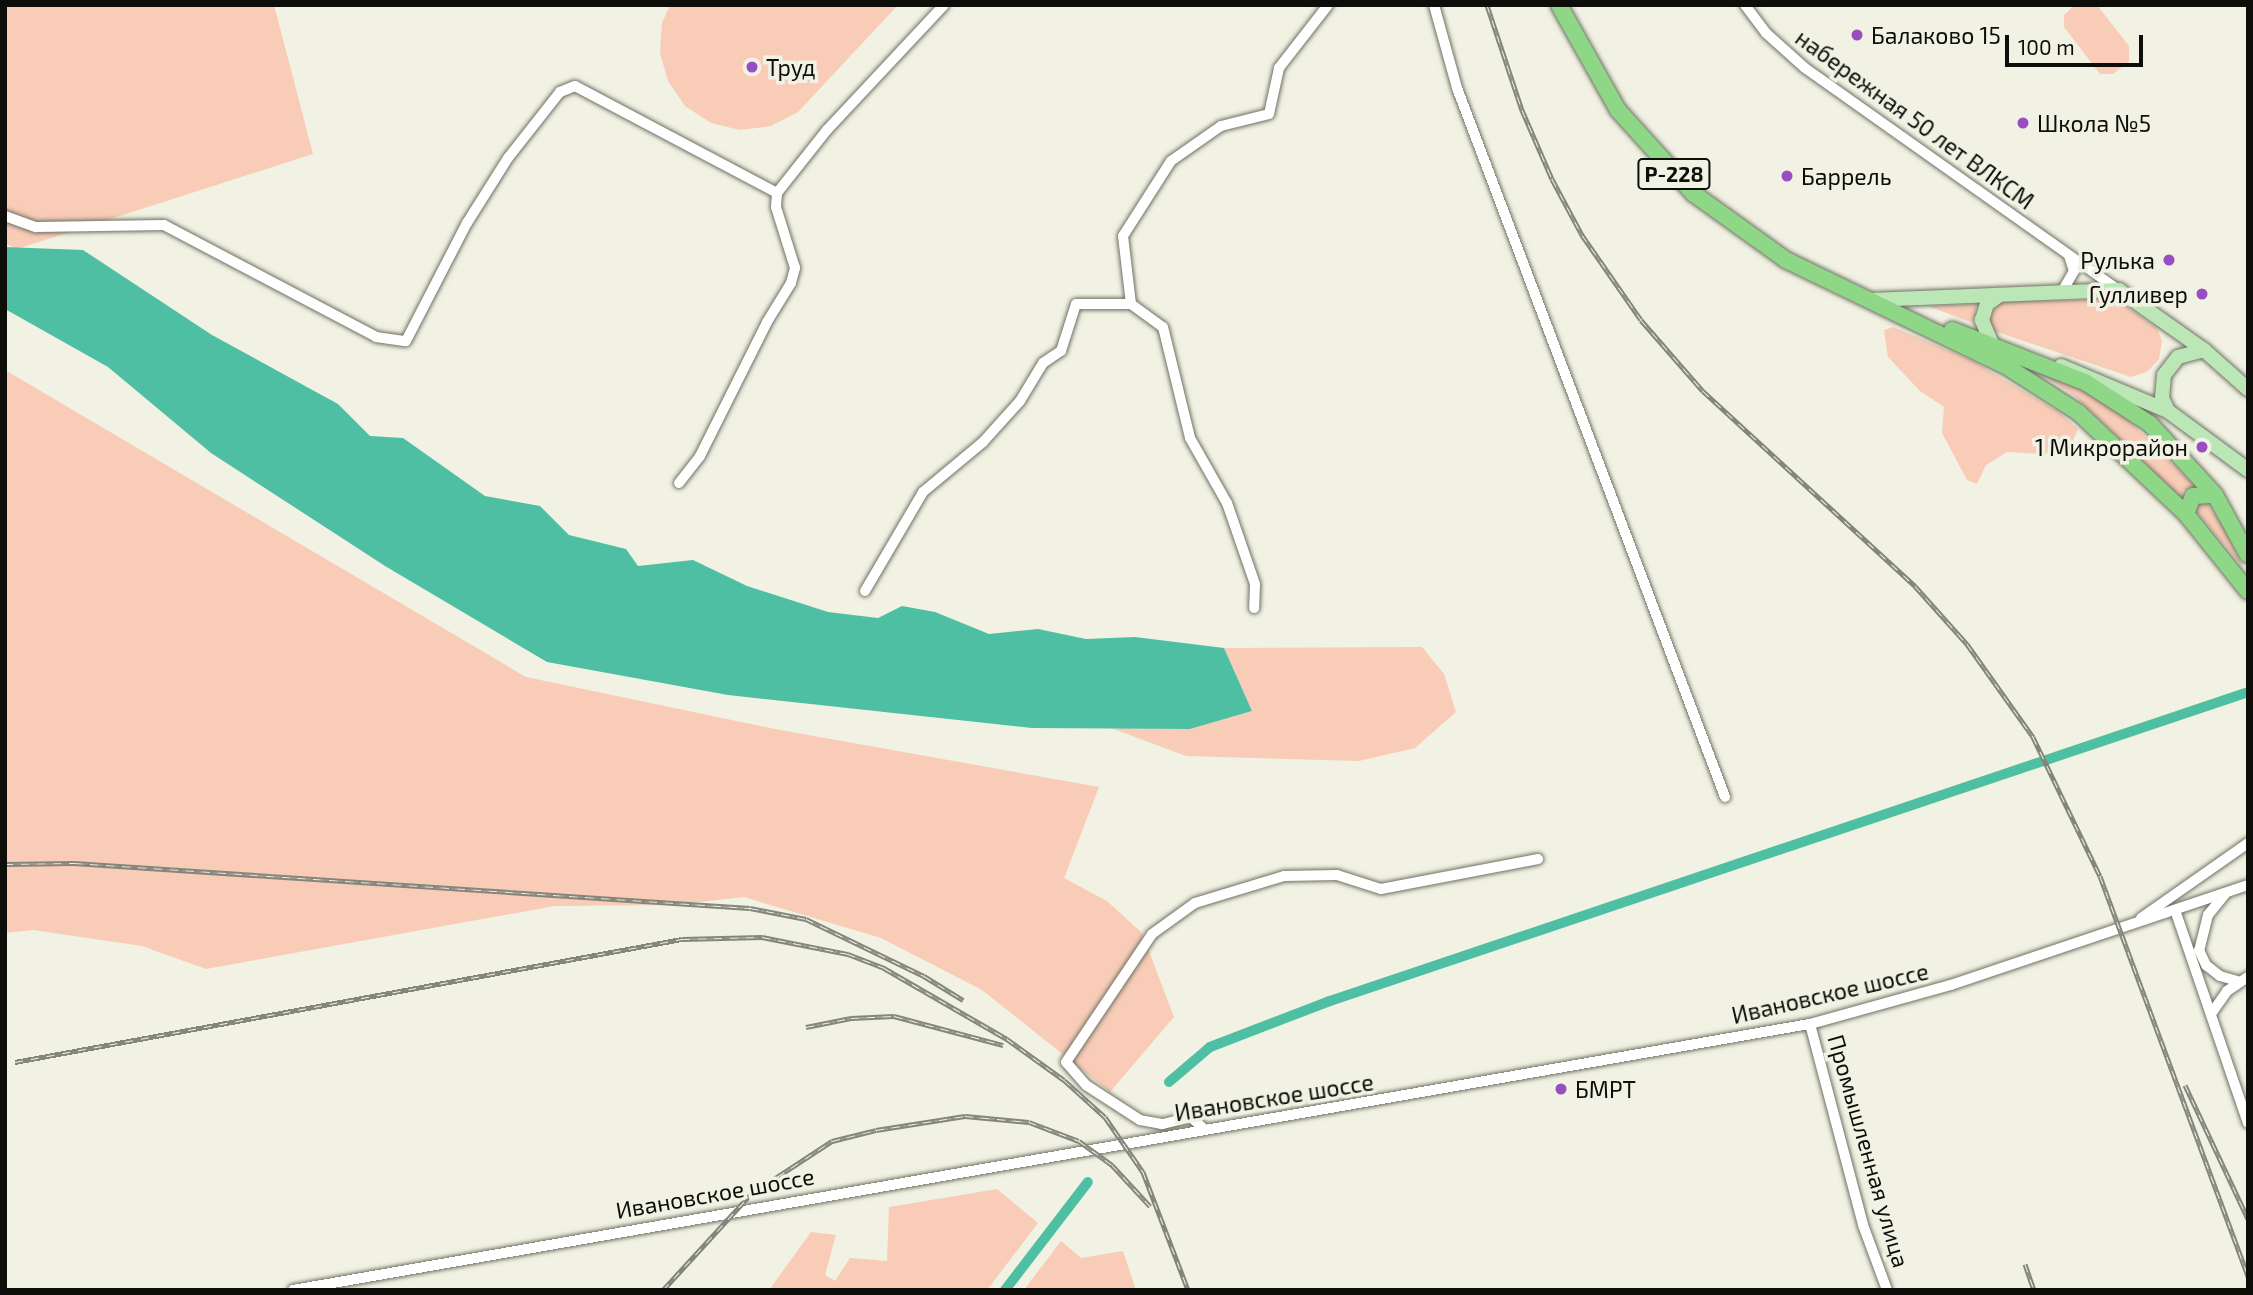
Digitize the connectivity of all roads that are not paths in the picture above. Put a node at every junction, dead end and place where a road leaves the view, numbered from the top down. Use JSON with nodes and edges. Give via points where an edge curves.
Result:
{"nodes":[{"id":1,"x":944,"y":5,"type":"edge"},
{"id":2,"x":1328,"y":5,"type":"edge"},
{"id":3,"x":1434,"y":5,"type":"edge"},
{"id":4,"x":1559,"y":5,"type":"edge"},
{"id":5,"x":1745,"y":5,"type":"edge"},
{"id":6,"x":777,"y":193,"type":"junction"},
{"id":7,"x":5,"y":216,"type":"edge"},
{"id":8,"x":2069,"y":256,"type":"junction"},
{"id":9,"x":2063,"y":290,"type":"junction"},
{"id":10,"x":2119,"y":290,"type":"junction"},
{"id":11,"x":2002,"y":295,"type":"junction"},
{"id":12,"x":1870,"y":300,"type":"junction"},
{"id":13,"x":1131,"y":304,"type":"junction"},
{"id":14,"x":2204,"y":350,"type":"junction"},
{"id":15,"x":1993,"y":355,"type":"junction"},
{"id":16,"x":2036,"y":359,"type":"junction"},
{"id":17,"x":2248,"y":389,"type":"edge"},
{"id":18,"x":2168,"y":411,"type":"junction"},
{"id":19,"x":2248,"y":470,"type":"edge"},
{"id":20,"x":679,"y":483,"type":"dead end"},
{"id":21,"x":2215,"y":495,"type":"junction"},
{"id":22,"x":2186,"y":514,"type":"junction"},
{"id":23,"x":2248,"y":555,"type":"edge"},
{"id":24,"x":865,"y":591,"type":"dead end"},
{"id":25,"x":2248,"y":591,"type":"edge"},
{"id":26,"x":1254,"y":608,"type":"dead end"},
{"id":27,"x":1724,"y":797,"type":"dead end"},
{"id":28,"x":2248,"y":843,"type":"edge"},
{"id":29,"x":1538,"y":859,"type":"dead end"},
{"id":30,"x":2248,"y":885,"type":"edge"},
{"id":31,"x":2228,"y":892,"type":"junction"},
{"id":32,"x":2175,"y":910,"type":"junction"},
{"id":33,"x":2132,"y":924,"type":"junction"},
{"id":34,"x":2242,"y":979,"type":"edge"},
{"id":35,"x":2211,"y":1014,"type":"junction"},
{"id":36,"x":1810,"y":1024,"type":"junction"},
{"id":37,"x":2248,"y":1123,"type":"edge"},
{"id":38,"x":1205,"y":1130,"type":"junction"},
{"id":39,"x":293,"y":1290,"type":"edge"},
{"id":40,"x":1887,"y":1290,"type":"edge"}],
"edges":[{"from":1,"to":6,"type":"street","via":[[827,130]]},
{"from":2,"to":13,"type":"street","via":[[1279,68],[1269,114],[1222,127],[1171,161],[1123,236]]},
{"from":3,"to":27,"type":"street","via":[[1457,89]]},
{"from":4,"to":12,"type":"highway","number":"Р-228","via":[[1618,110],[1694,194],[1764,248]]},
{"from":5,"to":8,"type":"street","name":"набережная 50 лет ВЛКСМ","via":[[1766,33],[1805,68]]},
{"from":6,"to":7,"type":"street","via":[[575,86],[561,92],[508,158],[467,223],[406,341],[376,337],[164,225],[36,227]]},
{"from":6,"to":20,"type":"street","via":[[776,207],[795,268],[791,283],[700,456]]},
{"from":8,"to":9,"type":"street","via":[[2074,271]]},
{"from":8,"to":10,"type":"street","name":"набережная 50 лет ВЛКСМ"},
{"from":9,"to":10,"type":"main road"},
{"from":9,"to":11,"type":"main road"},
{"from":10,"to":14,"type":"main road"},
{"from":11,"to":12,"type":"main road"},
{"from":11,"to":15,"type":"main road","via":[[1984,311]]},
{"from":12,"to":15,"type":"highway","number":"Р-228"},
{"from":13,"to":24,"type":"street","via":[[1076,304],[1061,351],[1043,363],[1020,401],[983,442],[923,492]]},
{"from":13,"to":26,"type":"street","via":[[1163,327],[1190,438],[1227,503],[1255,584]]},
{"from":14,"to":17,"type":"main road"},
{"from":14,"to":18,"type":"main road","via":[[2178,357],[2164,375],[2162,398]]},
{"from":15,"to":16,"type":"highway","number":"Р-228"},
{"from":15,"to":22,"type":"highway","number":"Р-228","via":[[2079,413]]},
{"from":16,"to":18,"type":"main road","via":[[2085,373]]},
{"from":16,"to":21,"type":"highway","number":"Р-228","via":[[2097,388],[2150,424]]},
{"from":18,"to":19,"type":"main road"},
{"from":21,"to":22,"type":"highway","via":[[2193,496]]},
{"from":21,"to":23,"type":"highway","number":"Р-228"},
{"from":22,"to":25,"type":"highway","number":"Р-228"},
{"from":28,"to":33,"type":"street"},
{"from":29,"to":38,"type":"street","via":[[1381,889],[1338,875],[1284,876],[1195,903],[1152,934],[1066,1062],[1086,1085],[1140,1120],[1162,1125],[1191,1117]]},
{"from":30,"to":31,"type":"street","name":"Ивановское шоссе"},
{"from":31,"to":32,"type":"street","name":"Ивановское шоссе"},
{"from":31,"to":34,"type":"street","via":[[2208,915],[2199,950],[2206,965],[2220,976]]},
{"from":32,"to":33,"type":"street","name":"Ивановское шоссе"},
{"from":32,"to":35,"type":"street"},
{"from":33,"to":36,"type":"street","name":"Ивановское шоссе","via":[[1958,983]]},
{"from":34,"to":35,"type":"street"},
{"from":35,"to":37,"type":"street"},
{"from":36,"to":38,"type":"street","name":"Ивановское шоссе"},
{"from":36,"to":40,"type":"street","name":"Промышленная улица","via":[[1863,1225]]},
{"from":38,"to":39,"type":"street","name":"Ивановское шоссе"}]}
